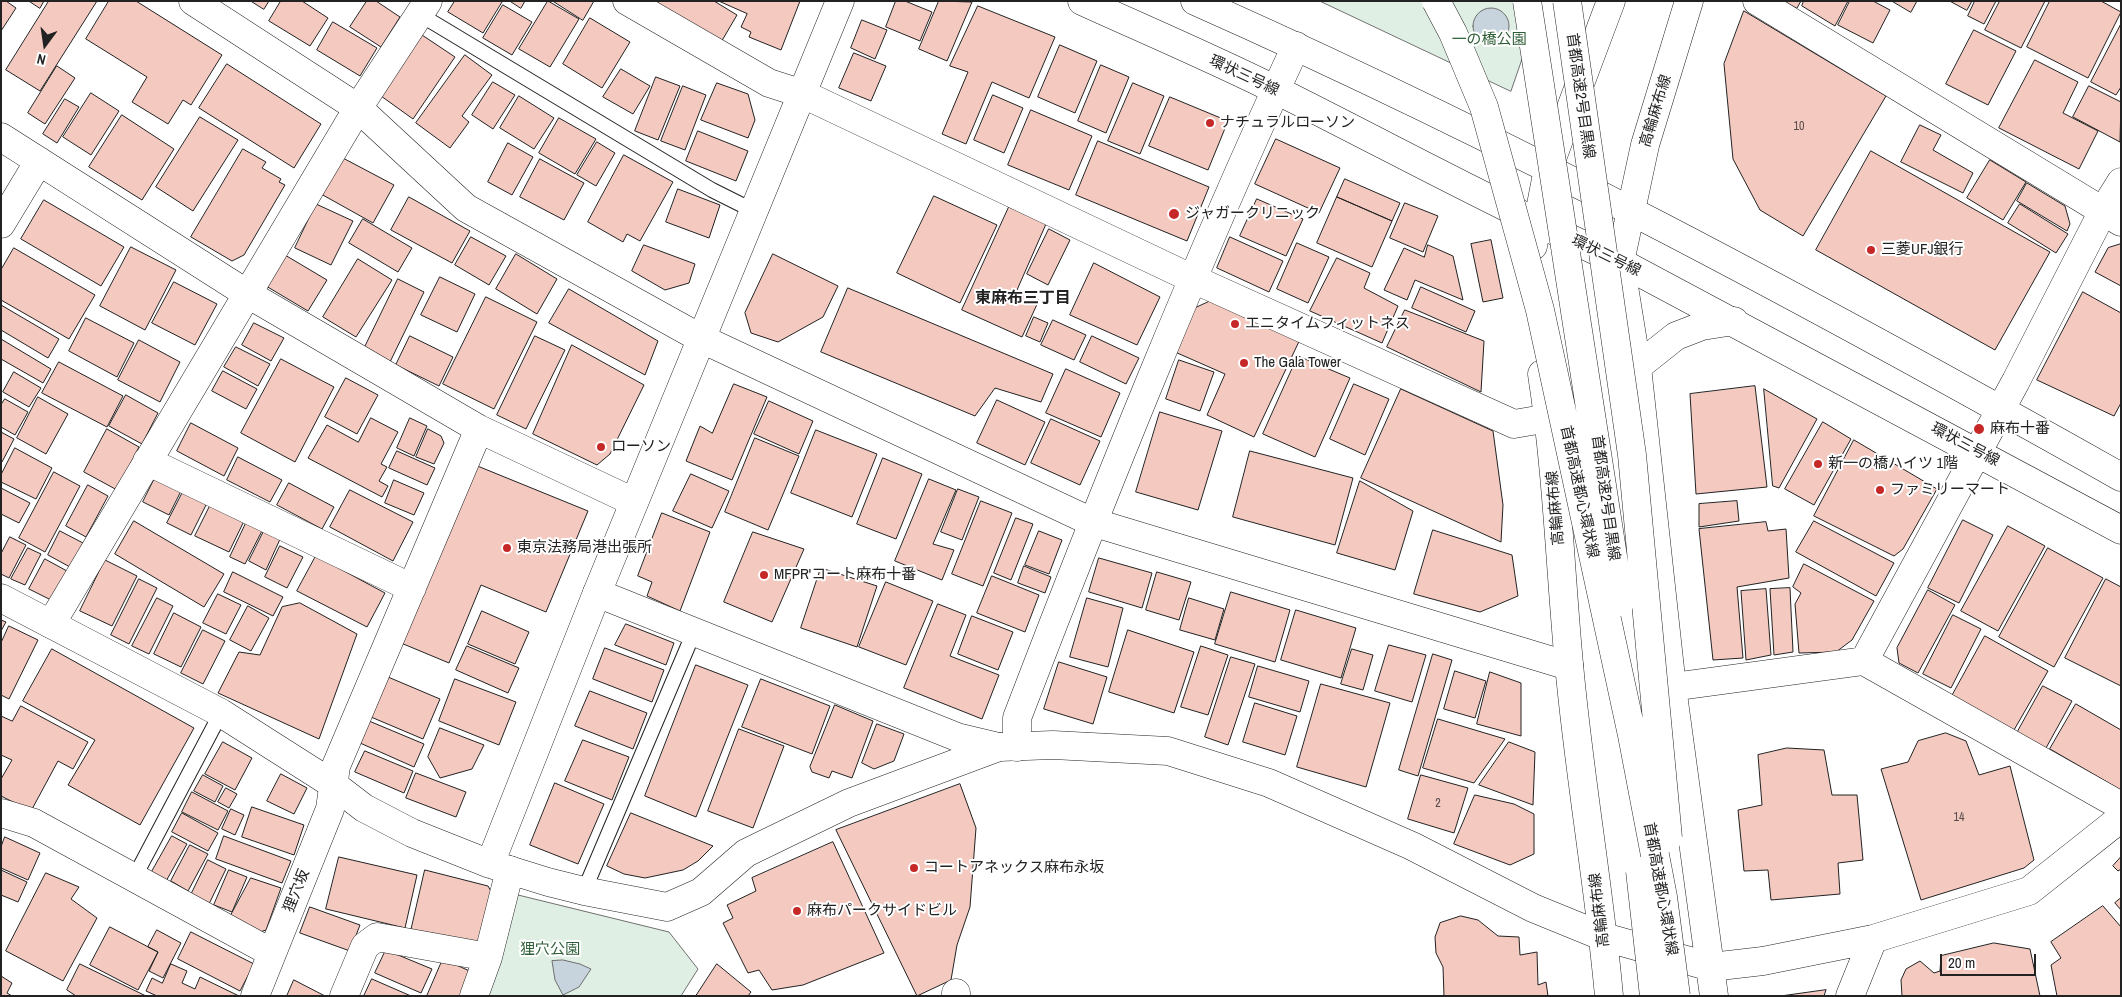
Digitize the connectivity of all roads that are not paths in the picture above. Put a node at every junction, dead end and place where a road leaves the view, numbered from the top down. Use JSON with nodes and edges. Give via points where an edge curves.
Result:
{"nodes":[{"id":1,"x":193,"y":1,"type":"edge"},
{"id":2,"x":627,"y":1,"type":"edge"},
{"id":3,"x":840,"y":1,"type":"edge"},
{"id":4,"x":1082,"y":1,"type":"edge"},
{"id":5,"x":1195,"y":1,"type":"edge"},
{"id":6,"x":1419,"y":1,"type":"edge"},
{"id":7,"x":1436,"y":1,"type":"edge"},
{"id":8,"x":1527,"y":1,"type":"edge"},
{"id":9,"x":1567,"y":1,"type":"edge"},
{"id":10,"x":1611,"y":1,"type":"edge"},
{"id":11,"x":1689,"y":1,"type":"edge"},
{"id":12,"x":1757,"y":1,"type":"edge"},
{"id":13,"x":423,"y":8,"type":"edge"},
{"id":14,"x":1296,"y":46,"type":"junction"},
{"id":15,"x":1275,"y":90,"type":"junction"},
{"id":16,"x":803,"y":94,"type":"junction"},
{"id":17,"x":358,"y":108,"type":"junction"},
{"id":18,"x":1,"y":137,"type":"edge"},
{"id":19,"x":39,"y":161,"type":"junction"},
{"id":20,"x":1548,"y":169,"type":"junction"},
{"id":21,"x":2121,"y":182,"type":"edge"},
{"id":22,"x":1630,"y":210,"type":"junction"},
{"id":23,"x":754,"y":211,"type":"junction"},
{"id":24,"x":2112,"y":216,"type":"edge"},
{"id":25,"x":1536,"y":223,"type":"junction"},
{"id":26,"x":1,"y":224,"type":"edge"},
{"id":27,"x":1620,"y":262,"type":"junction"},
{"id":28,"x":1191,"y":278,"type":"junction"},
{"id":29,"x":246,"y":293,"type":"junction"},
{"id":30,"x":1734,"y":321,"type":"junction"},
{"id":31,"x":702,"y":339,"type":"junction"},
{"id":32,"x":1638,"y":367,"type":"junction"},
{"id":33,"x":2001,"y":409,"type":"junction"},
{"id":34,"x":1549,"y":418,"type":"junction"},
{"id":35,"x":479,"y":428,"type":"junction"},
{"id":36,"x":1978,"y":452,"type":"junction"},
{"id":37,"x":147,"y":461,"type":"junction"},
{"id":38,"x":2121,"y":478,"type":"edge"},
{"id":39,"x":634,"y":502,"type":"junction"},
{"id":40,"x":1092,"y":522,"type":"junction"},
{"id":41,"x":2121,"y":530,"type":"edge"},
{"id":42,"x":412,"y":588,"type":"junction"},
{"id":43,"x":597,"y":593,"type":"junction"},
{"id":44,"x":1,"y":598,"type":"edge"},
{"id":45,"x":51,"y":624,"type":"junction"},
{"id":46,"x":694,"y":632,"type":"junction"},
{"id":47,"x":1864,"y":661,"type":"junction"},
{"id":48,"x":1569,"y":666,"type":"junction"},
{"id":49,"x":1672,"y":686,"type":"junction"},
{"id":50,"x":221,"y":713,"type":"junction"},
{"id":51,"x":1008,"y":747,"type":"junction"},
{"id":52,"x":334,"y":785,"type":"junction"},
{"id":53,"x":2121,"y":806,"type":"edge"},
{"id":54,"x":1,"y":813,"type":"edge"},
{"id":55,"x":2121,"y":818,"type":"edge"},
{"id":56,"x":500,"y":867,"type":"junction"},
{"id":57,"x":134,"y":878,"type":"junction"},
{"id":58,"x":584,"y":891,"type":"junction"},
{"id":59,"x":1604,"y":937,"type":"junction"},
{"id":60,"x":1874,"y":939,"type":"junction"},
{"id":61,"x":272,"y":953,"type":"junction"},
{"id":62,"x":488,"y":957,"type":"junction"},
{"id":63,"x":1711,"y":967,"type":"junction"},
{"id":64,"x":255,"y":996,"type":"edge"},
{"id":65,"x":344,"y":996,"type":"edge"},
{"id":66,"x":474,"y":996,"type":"edge"},
{"id":67,"x":1609,"y":996,"type":"edge"},
{"id":68,"x":1654,"y":996,"type":"edge"},
{"id":69,"x":1666,"y":996,"type":"edge"},
{"id":70,"x":1677,"y":996,"type":"edge"},
{"id":71,"x":1714,"y":996,"type":"edge"},
{"id":72,"x":1850,"y":996,"type":"edge"}],
"edges":[{"from":1,"to":17,"type":"main road"},
{"from":2,"to":16,"type":"main road","via":[[769,83]]},
{"from":3,"to":16,"type":"main road"},
{"from":4,"to":15,"type":"main road","name":"環状三号線"},
{"from":5,"to":14,"type":"main road"},
{"from":6,"to":68,"type":"main road","name":"首都高速都心環状線","bridge":true,"via":[[1439,38],[1466,105],[1524,312],[1632,817]]},
{"from":7,"to":70,"type":"main road","name":"首都高速都心環状線","bridge":true,"via":[[1484,107],[1540,310],[1632,735],[1663,897]]},
{"from":8,"to":69,"type":"main road","name":"首都高速2号目黒線","bridge":true,"via":[[1601,469],[1650,807]]},
{"from":9,"to":70,"type":"main road","name":"首都高速2号目黒線","bridge":true,"via":[[1632,455],[1678,937]]},
{"from":10,"to":20,"type":"main road","name":"高輪麻布線"},
{"from":11,"to":22,"type":"main road","name":"高輪麻布線","via":[[1645,145]]},
{"from":12,"to":24,"type":"main road"},
{"from":13,"to":17,"type":"main road"},
{"from":13,"to":23,"type":"lane","via":[[712,190]]},
{"from":14,"to":15,"type":"main road"},
{"from":14,"to":20,"type":"main road"},
{"from":15,"to":25,"type":"main road","name":"環状三号線"},
{"from":15,"to":28,"type":"main road"},
{"from":16,"to":23,"type":"main road"},
{"from":16,"to":28,"type":"main road"},
{"from":17,"to":29,"type":"main road"},
{"from":17,"to":31,"type":"main road","via":[[466,208]]},
{"from":18,"to":19,"type":"main road"},
{"from":19,"to":26,"type":"main road"},
{"from":19,"to":29,"type":"main road"},
{"from":20,"to":22,"type":"main road"},
{"from":20,"to":25,"type":"main road","name":"高輪麻布線"},
{"from":21,"to":24,"type":"main road"},
{"from":22,"to":27,"type":"main road","name":"高輪麻布線"},
{"from":22,"to":33,"type":"main road"},
{"from":23,"to":31,"type":"main road"},
{"from":24,"to":33,"type":"main road"},
{"from":25,"to":27,"type":"main road","name":"環状三号線"},
{"from":25,"to":34,"type":"main road","name":"高輪麻布線","via":[[1532,252],[1534,321]]},
{"from":27,"to":30,"type":"main road","name":"環状三号線"},
{"from":27,"to":32,"type":"main road","name":"高輪麻布線"},
{"from":28,"to":34,"type":"main road","via":[[1514,424]]},
{"from":28,"to":40,"type":"main road"},
{"from":29,"to":35,"type":"main road"},
{"from":29,"to":37,"type":"main road"},
{"from":30,"to":32,"type":"main road","via":[[1702,326],[1676,336]]},
{"from":30,"to":36,"type":"main road","name":"環状三号線"},
{"from":31,"to":39,"type":"main road"},
{"from":31,"to":40,"type":"main road"},
{"from":32,"to":49,"type":"main road","name":"高輪麻布線"},
{"from":33,"to":36,"type":"main road"},
{"from":33,"to":38,"type":"main road"},
{"from":34,"to":48,"type":"main road","name":"高輪麻布線"},
{"from":35,"to":39,"type":"main road"},
{"from":35,"to":42,"type":"main road","name":"狸穴坂"},
{"from":36,"to":41,"type":"main road","name":"環状三号線"},
{"from":36,"to":47,"type":"main road"},
{"from":37,"to":42,"type":"main road"},
{"from":37,"to":45,"type":"main road"},
{"from":39,"to":43,"type":"main road"},
{"from":40,"to":48,"type":"main road"},
{"from":40,"to":51,"type":"main road"},
{"from":42,"to":52,"type":"main road","name":"狸穴坂","via":[[336,766]]},
{"from":43,"to":46,"type":"main road"},
{"from":43,"to":56,"type":"main road"},
{"from":44,"to":45,"type":"main road"},
{"from":45,"to":50,"type":"main road"},
{"from":46,"to":51,"type":"main road","via":[[957,737]]},
{"from":46,"to":58,"type":"lane"},
{"from":47,"to":49,"type":"main road"},
{"from":47,"to":53,"type":"main road"},
{"from":48,"to":59,"type":"main road","name":"高輪麻布線"},
{"from":49,"to":63,"type":"main road","name":"高輪麻布線"},
{"from":50,"to":52,"type":"main road"},
{"from":50,"to":57,"type":"lane"},
{"from":51,"to":58,"type":"main road","via":[[849,803],[746,853],[701,892],[670,907]]},
{"from":51,"to":59,"type":"main road","via":[[1052,745],[1168,751],[1269,783],[1412,846],[1533,908]]},
{"from":52,"to":56,"type":"main road","via":[[364,808],[412,833]]},
{"from":52,"to":61,"type":"main road","name":"狸穴坂","via":[[323,828]]},
{"from":54,"to":57,"type":"main road","via":[[34,823]]},
{"from":55,"to":60,"type":"main road","via":[[2028,890]]},
{"from":56,"to":58,"type":"main road"},
{"from":56,"to":62,"type":"main road"},
{"from":57,"to":61,"type":"main road"},
{"from":59,"to":63,"type":"main road"},
{"from":59,"to":67,"type":"main road","name":"高輪麻布線"},
{"from":60,"to":63,"type":"main road","via":[[1763,961]]},
{"from":60,"to":72,"type":"main road"},
{"from":61,"to":64,"type":"main road","name":"狸穴坂"},
{"from":62,"to":65,"type":"main road","via":[[378,937],[364,946]]},
{"from":62,"to":66,"type":"main road"},
{"from":63,"to":71,"type":"main road","name":"高輪麻布線"}]}
